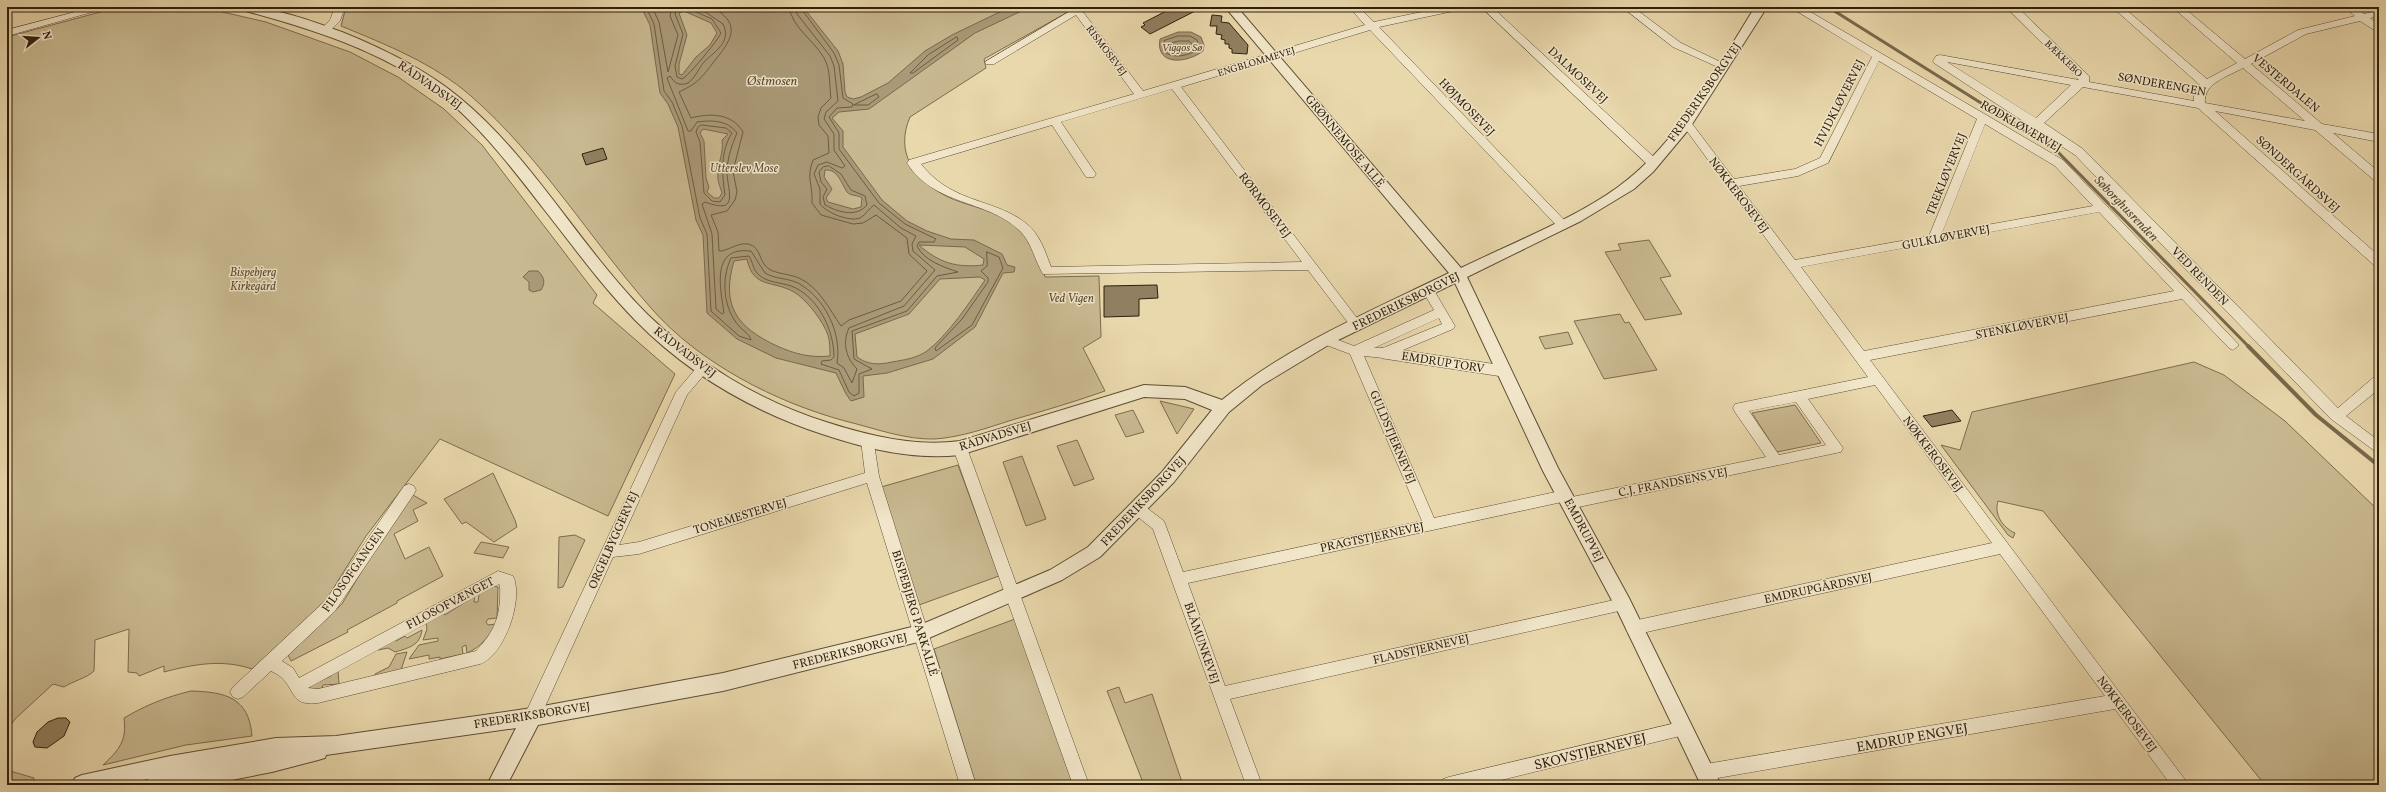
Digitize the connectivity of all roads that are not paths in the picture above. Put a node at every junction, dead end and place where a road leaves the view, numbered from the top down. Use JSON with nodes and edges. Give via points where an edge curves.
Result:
{"nodes":[{"id":1,"x":105,"y":7,"type":"edge"},
{"id":2,"x":246,"y":7,"type":"edge"},
{"id":3,"x":340,"y":7,"type":"edge"},
{"id":4,"x":1231,"y":7,"type":"edge"},
{"id":5,"x":1354,"y":7,"type":"edge"},
{"id":6,"x":1458,"y":7,"type":"edge"},
{"id":7,"x":1486,"y":7,"type":"edge"},
{"id":8,"x":1627,"y":7,"type":"edge"},
{"id":9,"x":1761,"y":7,"type":"edge"},
{"id":10,"x":1795,"y":7,"type":"edge"},
{"id":11,"x":2011,"y":7,"type":"edge"},
{"id":12,"x":2117,"y":7,"type":"edge"},
{"id":13,"x":2177,"y":7,"type":"edge"},
{"id":14,"x":2349,"y":7,"type":"edge"},
{"id":15,"x":2379,"y":13,"type":"edge"},
{"id":16,"x":2362,"y":17,"type":"junction"},
{"id":17,"x":1372,"y":26,"type":"junction"},
{"id":18,"x":326,"y":29,"type":"junction"},
{"id":19,"x":2379,"y":30,"type":"edge"},
{"id":20,"x":7,"y":34,"type":"edge"},
{"id":21,"x":1272,"y":56,"type":"junction"},
{"id":22,"x":1877,"y":56,"type":"junction"},
{"id":23,"x":1940,"y":58,"type":"joint"},
{"id":24,"x":990,"y":62,"type":"dead end"},
{"id":25,"x":2242,"y":63,"type":"junction"},
{"id":26,"x":1724,"y":66,"type":"junction"},
{"id":27,"x":2084,"y":83,"type":"junction"},
{"id":28,"x":2206,"y":84,"type":"junction"},
{"id":29,"x":1174,"y":85,"type":"junction"},
{"id":30,"x":1140,"y":95,"type":"junction"},
{"id":31,"x":2200,"y":104,"type":"junction"},
{"id":32,"x":1982,"y":118,"type":"junction"},
{"id":33,"x":1055,"y":121,"type":"junction"},
{"id":34,"x":1686,"y":123,"type":"junction"},
{"id":35,"x":2037,"y":123,"type":"junction"},
{"id":36,"x":2317,"y":125,"type":"junction"},
{"id":37,"x":2379,"y":138,"type":"edge"},
{"id":38,"x":1653,"y":163,"type":"junction"},
{"id":39,"x":1090,"y":174,"type":"dead end"},
{"id":40,"x":2379,"y":178,"type":"edge"},
{"id":41,"x":1730,"y":184,"type":"junction"},
{"id":42,"x":2101,"y":208,"type":"junction"},
{"id":43,"x":1562,"y":224,"type":"junction"},
{"id":44,"x":1933,"y":240,"type":"junction"},
{"id":45,"x":2379,"y":263,"type":"edge"},
{"id":46,"x":1791,"y":265,"type":"junction"},
{"id":47,"x":1310,"y":266,"type":"junction"},
{"id":48,"x":1459,"y":275,"type":"junction"},
{"id":49,"x":1428,"y":290,"type":"junction"},
{"id":50,"x":2184,"y":294,"type":"junction"},
{"id":51,"x":1442,"y":312,"type":"junction"},
{"id":52,"x":1356,"y":325,"type":"junction"},
{"id":53,"x":1325,"y":340,"type":"junction"},
{"id":54,"x":2233,"y":345,"type":"dead end"},
{"id":55,"x":1355,"y":351,"type":"junction"},
{"id":56,"x":1384,"y":353,"type":"junction"},
{"id":57,"x":1860,"y":357,"type":"junction"},
{"id":58,"x":703,"y":369,"type":"junction"},
{"id":59,"x":1503,"y":371,"type":"junction"},
{"id":60,"x":1877,"y":380,"type":"junction"},
{"id":61,"x":2379,"y":381,"type":"edge"},
{"id":62,"x":1798,"y":396,"type":"junction"},
{"id":63,"x":1223,"y":408,"type":"junction"},
{"id":64,"x":2336,"y":415,"type":"junction"},
{"id":65,"x":868,"y":441,"type":"junction"},
{"id":66,"x":960,"y":448,"type":"junction"},
{"id":67,"x":2379,"y":449,"type":"edge"},
{"id":68,"x":1776,"y":462,"type":"junction"},
{"id":69,"x":872,"y":476,"type":"junction"},
{"id":70,"x":410,"y":490,"type":"dead end"},
{"id":71,"x":1567,"y":500,"type":"junction"},
{"id":72,"x":1138,"y":509,"type":"junction"},
{"id":73,"x":1430,"y":524,"type":"junction"},
{"id":74,"x":2003,"y":547,"type":"junction"},
{"id":75,"x":608,"y":551,"type":"junction"},
{"id":76,"x":1179,"y":579,"type":"junction"},
{"id":77,"x":1013,"y":594,"type":"junction"},
{"id":78,"x":1623,"y":604,"type":"junction"},
{"id":79,"x":1633,"y":628,"type":"junction"},
{"id":80,"x":922,"y":633,"type":"junction"},
{"id":81,"x":271,"y":662,"type":"junction"},
{"id":82,"x":296,"y":687,"type":"junction"},
{"id":83,"x":238,"y":692,"type":"dead end"},
{"id":84,"x":1220,"y":694,"type":"junction"},
{"id":85,"x":2118,"y":701,"type":"junction"},
{"id":86,"x":532,"y":716,"type":"junction"},
{"id":87,"x":1684,"y":728,"type":"junction"},
{"id":88,"x":336,"y":745,"type":"junction"},
{"id":89,"x":142,"y":772,"type":"junction"},
{"id":90,"x":1709,"y":779,"type":"edge"},
{"id":91,"x":82,"y":785,"type":"edge"},
{"id":92,"x":100,"y":785,"type":"edge"},
{"id":93,"x":156,"y":785,"type":"edge"},
{"id":94,"x":497,"y":785,"type":"edge"},
{"id":95,"x":968,"y":785,"type":"edge"},
{"id":96,"x":1081,"y":785,"type":"edge"},
{"id":97,"x":1254,"y":785,"type":"edge"},
{"id":98,"x":1449,"y":785,"type":"edge"},
{"id":99,"x":2181,"y":785,"type":"edge"}],
"edges":[{"from":1,"to":20,"type":"street"},
{"from":2,"to":18,"type":"street","name":"RÅDVADSVEJ"},
{"from":3,"to":18,"type":"street","via":[[336,21]]},
{"from":4,"to":21,"type":"street","name":"GRØNNEMOSE ALLÉ"},
{"from":5,"to":17,"type":"street","name":"HØJMOSEVEJ"},
{"from":6,"to":17,"type":"street","name":"ENGBLOMMEVEJ"},
{"from":7,"to":38,"type":"street","name":"DALMOSEVEJ"},
{"from":8,"to":26,"type":"street","via":[[1677,45]]},
{"from":9,"to":26,"type":"street","name":"FREDERIKSBORGVEJ"},
{"from":10,"to":22,"type":"street","name":"RØDKLØVERVEJ"},
{"from":11,"to":27,"type":"street","name":"BÆKKEBO","via":[[2085,78]]},
{"from":12,"to":28,"type":"street"},
{"from":13,"to":25,"type":"street","name":"VESTERDALEN"},
{"from":14,"to":16,"type":"street"},
{"from":15,"to":16,"type":"street"},
{"from":16,"to":19,"type":"street"},
{"from":16,"to":25,"type":"street","via":[[2302,32]]},
{"from":17,"to":21,"type":"street","name":"ENGBLOMMEVEJ"},
{"from":17,"to":43,"type":"street","name":"HØJMOSEVEJ"},
{"from":18,"to":58,"type":"street","name":"RÅDVADSVEJ","via":[[383,55],[455,100],[491,134],[617,289],[657,332]]},
{"from":21,"to":29,"type":"street","name":"ENGBLOMMEVEJ"},
{"from":21,"to":48,"type":"street","name":"GRØNNEMOSE ALLÉ"},
{"from":22,"to":32,"type":"street","name":"RØDKLØVERVEJ"},
{"from":22,"to":41,"type":"street","name":"HVIDKLØVERVEJ","via":[[1824,160],[1798,172]]},
{"from":23,"to":27,"type":"street","name":"SØNDERENGEN"},
{"from":23,"to":35,"type":"street","name":"VED RENDEN","via":[[1938,61]]},
{"from":24,"to":30,"type":"street","name":"RISMOSEVEJ","via":[[1077,10]]},
{"from":25,"to":28,"type":"street"},
{"from":25,"to":36,"type":"street","name":"VESTERDALEN"},
{"from":26,"to":34,"type":"street","name":"FREDERIKSBORGVEJ"},
{"from":27,"to":31,"type":"street","name":"SØNDERENGEN"},
{"from":27,"to":35,"type":"street","name":"BÆKKEBO","via":[[2076,86]]},
{"from":28,"to":31,"type":"street","via":[[2199,96]]},
{"from":29,"to":30,"type":"street","name":"ENGBLOMMEVEJ"},
{"from":29,"to":47,"type":"street","name":"RØRMOSEVEJ"},
{"from":30,"to":33,"type":"street","name":"ENGBLOMMEVEJ"},
{"from":31,"to":36,"type":"street","name":"SØNDERENGEN"},
{"from":31,"to":45,"type":"street","name":"SØNDERGÅRDSVEJ"},
{"from":32,"to":42,"type":"street","name":"RØDKLØVERVEJ","via":[[2059,163]]},
{"from":32,"to":44,"type":"street","name":"TREKLØVERVEJ"},
{"from":33,"to":39,"type":"street"},
{"from":33,"to":47,"type":"street","name":"ENGBLOMMEVEJ","via":[[913,163],[922,176],[940,189],[958,199],[996,209],[1024,227],[1038,245],[1047,271]]},
{"from":34,"to":38,"type":"street","name":"FREDERIKSBORGVEJ"},
{"from":34,"to":41,"type":"street","name":"NØKKEROSEVEJ"},
{"from":35,"to":64,"type":"street","name":"VED RENDEN","via":[[2079,152]]},
{"from":36,"to":37,"type":"street","name":"SØNDERENGEN"},
{"from":36,"to":40,"type":"street","name":"VESTERDALEN"},
{"from":38,"to":43,"type":"street","name":"FREDERIKSBORGVEJ","via":[[1629,186],[1603,204]]},
{"from":41,"to":46,"type":"street","name":"NØKKEROSEVEJ"},
{"from":42,"to":44,"type":"street","name":"GULKLØVERVEJ"},
{"from":42,"to":50,"type":"street","name":"RØDKLØVERVEJ"},
{"from":43,"to":48,"type":"street","name":"FREDERIKSBORGVEJ"},
{"from":44,"to":46,"type":"street","name":"GULKLØVERVEJ"},
{"from":46,"to":57,"type":"street","name":"NØKKEROSEVEJ"},
{"from":47,"to":52,"type":"street","name":"RØRMOSEVEJ"},
{"from":48,"to":49,"type":"street","name":"FREDERIKSBORGVEJ"},
{"from":48,"to":59,"type":"street","name":"EMDRUPVEJ"},
{"from":49,"to":51,"type":"street","name":"EMDRUP TORV"},
{"from":49,"to":52,"type":"street","name":"FREDERIKSBORGVEJ"},
{"from":50,"to":54,"type":"street","name":"RØDKLØVERVEJ"},
{"from":50,"to":57,"type":"street","name":"STENKLØVERVEJ"},
{"from":51,"to":55,"type":"street","name":"EMDRUP TORV"},
{"from":51,"to":56,"type":"street","name":"EMDRUP TORV","via":[[1449,326]]},
{"from":52,"to":53,"type":"street","name":"FREDERIKSBORGVEJ"},
{"from":53,"to":55,"type":"street","name":"EMDRUP TORV"},
{"from":53,"to":63,"type":"street","name":"FREDERIKSBORGVEJ","via":[[1256,381]]},
{"from":55,"to":56,"type":"street","name":"EMDRUP TORV"},
{"from":55,"to":73,"type":"street","name":"GULDSTJERNEVEJ"},
{"from":56,"to":59,"type":"street","name":"EMDRUP TORV"},
{"from":57,"to":60,"type":"street","name":"NØKKEROSEVEJ"},
{"from":58,"to":65,"type":"street","name":"RÅDVADSVEJ","via":[[762,404],[811,424]]},
{"from":58,"to":75,"type":"street","name":"ORGELBYGGERVEJ","via":[[682,392]]},
{"from":59,"to":71,"type":"street","name":"EMDRUPVEJ"},
{"from":60,"to":62,"type":"street"},
{"from":60,"to":74,"type":"street","name":"NØKKEROSEVEJ"},
{"from":61,"to":64,"type":"street","via":[[2346,410]]},
{"from":62,"to":68,"type":"street","via":[[1740,408]]},
{"from":62,"to":68,"type":"street","name":"C.J. FRANDSENS VEJ","via":[[1836,448]]},
{"from":63,"to":66,"type":"street","name":"RÅDVADSVEJ","via":[[1184,391],[1144,390]]},
{"from":63,"to":72,"type":"street","name":"FREDERIKSBORGVEJ","via":[[1168,477]]},
{"from":64,"to":67,"type":"street","name":"VED RENDEN"},
{"from":65,"to":66,"type":"street","name":"RÅDVADSVEJ","via":[[938,452]]},
{"from":65,"to":69,"type":"street","name":"BISPEBJERG PARKALLÉ"},
{"from":66,"to":77,"type":"street"},
{"from":68,"to":71,"type":"street","name":"C.J. FRANDSENS VEJ"},
{"from":69,"to":75,"type":"street","name":"TONEMESTERVEJ","via":[[639,548]]},
{"from":69,"to":80,"type":"street","name":"BISPEBJERG PARKALLÉ"},
{"from":70,"to":81,"type":"street","name":"FILOSOFGANGEN","via":[[330,606]]},
{"from":71,"to":73,"type":"street","name":"PRAGTSTJERNEVEJ"},
{"from":71,"to":78,"type":"street","name":"EMDRUPVEJ"},
{"from":72,"to":76,"type":"street","name":"BLÅMUNKEVEJ","via":[[1159,525]]},
{"from":72,"to":77,"type":"street","name":"FREDERIKSBORGVEJ","via":[[1094,552],[1076,565]]},
{"from":73,"to":76,"type":"street","name":"PRAGTSTJERNEVEJ"},
{"from":74,"to":79,"type":"street","name":"EMDRUPGÅRDSVEJ"},
{"from":74,"to":85,"type":"street","name":"NØKKEROSEVEJ"},
{"from":75,"to":86,"type":"street","name":"ORGELBYGGERVEJ"},
{"from":76,"to":84,"type":"street","name":"BLÅMUNKEVEJ"},
{"from":77,"to":80,"type":"street","name":"FREDERIKSBORGVEJ"},
{"from":77,"to":96,"type":"street"},
{"from":78,"to":79,"type":"street","name":"EMDRUPVEJ"},
{"from":78,"to":84,"type":"street","name":"FLADSTJERNEVEJ"},
{"from":79,"to":87,"type":"street","name":"EMDRUPVEJ"},
{"from":80,"to":86,"type":"street","name":"FREDERIKSBORGVEJ","via":[[723,682]]},
{"from":80,"to":95,"type":"street","name":"BISPEBJERG PARKALLÉ"},
{"from":81,"to":82,"type":"street","name":"FILOSOFVÆNGET","via":[[288,673]]},
{"from":81,"to":83,"type":"street","name":"FILOSOFGANGEN"},
{"from":82,"to":82,"type":"street","name":"FILOSOFVÆNGET","via":[[307,697],[318,696],[480,657],[495,642],[506,621],[508,580],[498,577],[482,584]]},
{"from":84,"to":97,"type":"street","name":"BLÅMUNKEVEJ"},
{"from":85,"to":90,"type":"street","name":"EMDRUP ENGVEJ"},
{"from":85,"to":99,"type":"street","name":"NØKKEROSEVEJ"},
{"from":86,"to":88,"type":"street","name":"FREDERIKSBORGVEJ"},
{"from":86,"to":94,"type":"street"},
{"from":87,"to":90,"type":"street","name":"EMDRUPVEJ"},
{"from":87,"to":98,"type":"street","name":"SKOVSTJERNEVEJ"},
{"from":88,"to":89,"type":"street","name":"FREDERIKSBORGVEJ","via":[[276,747]]},
{"from":88,"to":93,"type":"street","name":"FREDERIKSBORGVEJ","via":[[272,763]]},
{"from":89,"to":91,"type":"street","name":"FREDERIKSBORGVEJ"},
{"from":89,"to":92,"type":"street"}]}
